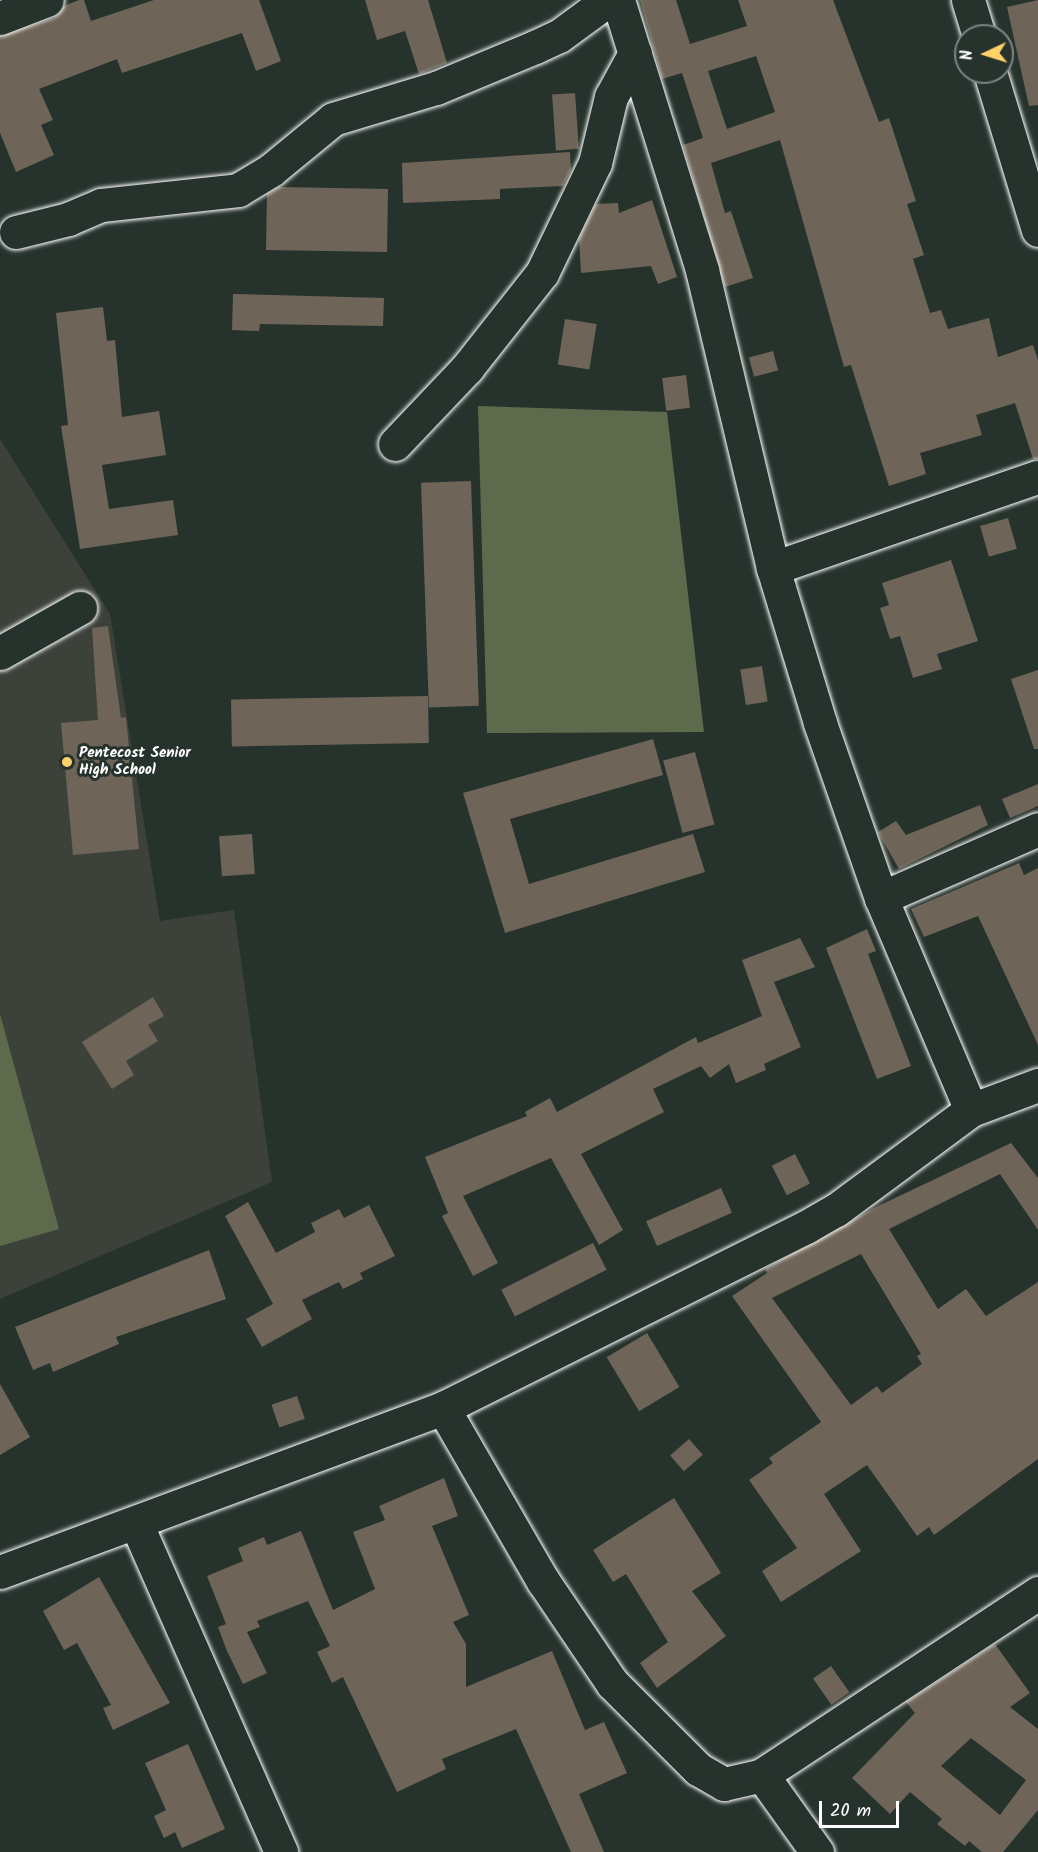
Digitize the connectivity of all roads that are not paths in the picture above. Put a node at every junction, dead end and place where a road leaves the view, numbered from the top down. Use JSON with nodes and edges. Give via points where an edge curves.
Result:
{"nodes":[{"id":1,"x":47,"y":0,"type":"edge"},
{"id":2,"x":608,"y":0,"type":"edge"},
{"id":3,"x":618,"y":0,"type":"edge"},
{"id":4,"x":968,"y":0,"type":"edge"},
{"id":5,"x":0,"y":18,"type":"edge"},
{"id":6,"x":975,"y":24,"type":"edge"},
{"id":7,"x":635,"y":53,"type":"junction"},
{"id":8,"x":994,"y":84,"type":"edge"},
{"id":9,"x":1038,"y":230,"type":"edge"},
{"id":10,"x":16,"y":232,"type":"dead end"},
{"id":11,"x":396,"y":444,"type":"dead end"},
{"id":12,"x":1038,"y":477,"type":"edge"},
{"id":13,"x":773,"y":568,"type":"junction"},
{"id":14,"x":80,"y":608,"type":"dead end"},
{"id":15,"x":0,"y":653,"type":"edge"},
{"id":16,"x":1038,"y":829,"type":"edge"},
{"id":17,"x":882,"y":898,"type":"junction"},
{"id":18,"x":1038,"y":1085,"type":"edge"},
{"id":19,"x":971,"y":1110,"type":"junction"},
{"id":20,"x":443,"y":1408,"type":"junction"},
{"id":21,"x":136,"y":1523,"type":"junction"},
{"id":22,"x":0,"y":1572,"type":"edge"},
{"id":23,"x":1038,"y":1593,"type":"edge"},
{"id":24,"x":762,"y":1775,"type":"junction"},
{"id":25,"x":281,"y":1852,"type":"edge"},
{"id":26,"x":817,"y":1852,"type":"edge"}],
"edges":[{"from":1,"to":5,"type":"street"},
{"from":2,"to":10,"type":"street","via":[[559,36],[535,47],[436,88],[333,119],[271,170],[238,190],[101,205],[68,219]]},
{"from":3,"to":7,"type":"street"},
{"from":4,"to":6,"type":"street"},
{"from":7,"to":11,"type":"street","via":[[611,97],[594,163],[542,273],[467,368]]},
{"from":7,"to":13,"type":"street","via":[[702,270]]},
{"from":8,"to":9,"type":"street"},
{"from":12,"to":13,"type":"street"},
{"from":13,"to":17,"type":"street","via":[[823,734]]},
{"from":14,"to":15,"type":"street"},
{"from":16,"to":17,"type":"street"},
{"from":17,"to":19,"type":"street"},
{"from":18,"to":19,"type":"street"},
{"from":19,"to":20,"type":"street","via":[[836,1210]]},
{"from":20,"to":21,"type":"street"},
{"from":20,"to":24,"type":"street","via":[[543,1581],[612,1683],[698,1769],[724,1784]]},
{"from":21,"to":22,"type":"street"},
{"from":21,"to":25,"type":"street"},
{"from":23,"to":24,"type":"street"},
{"from":24,"to":26,"type":"street"}]}
